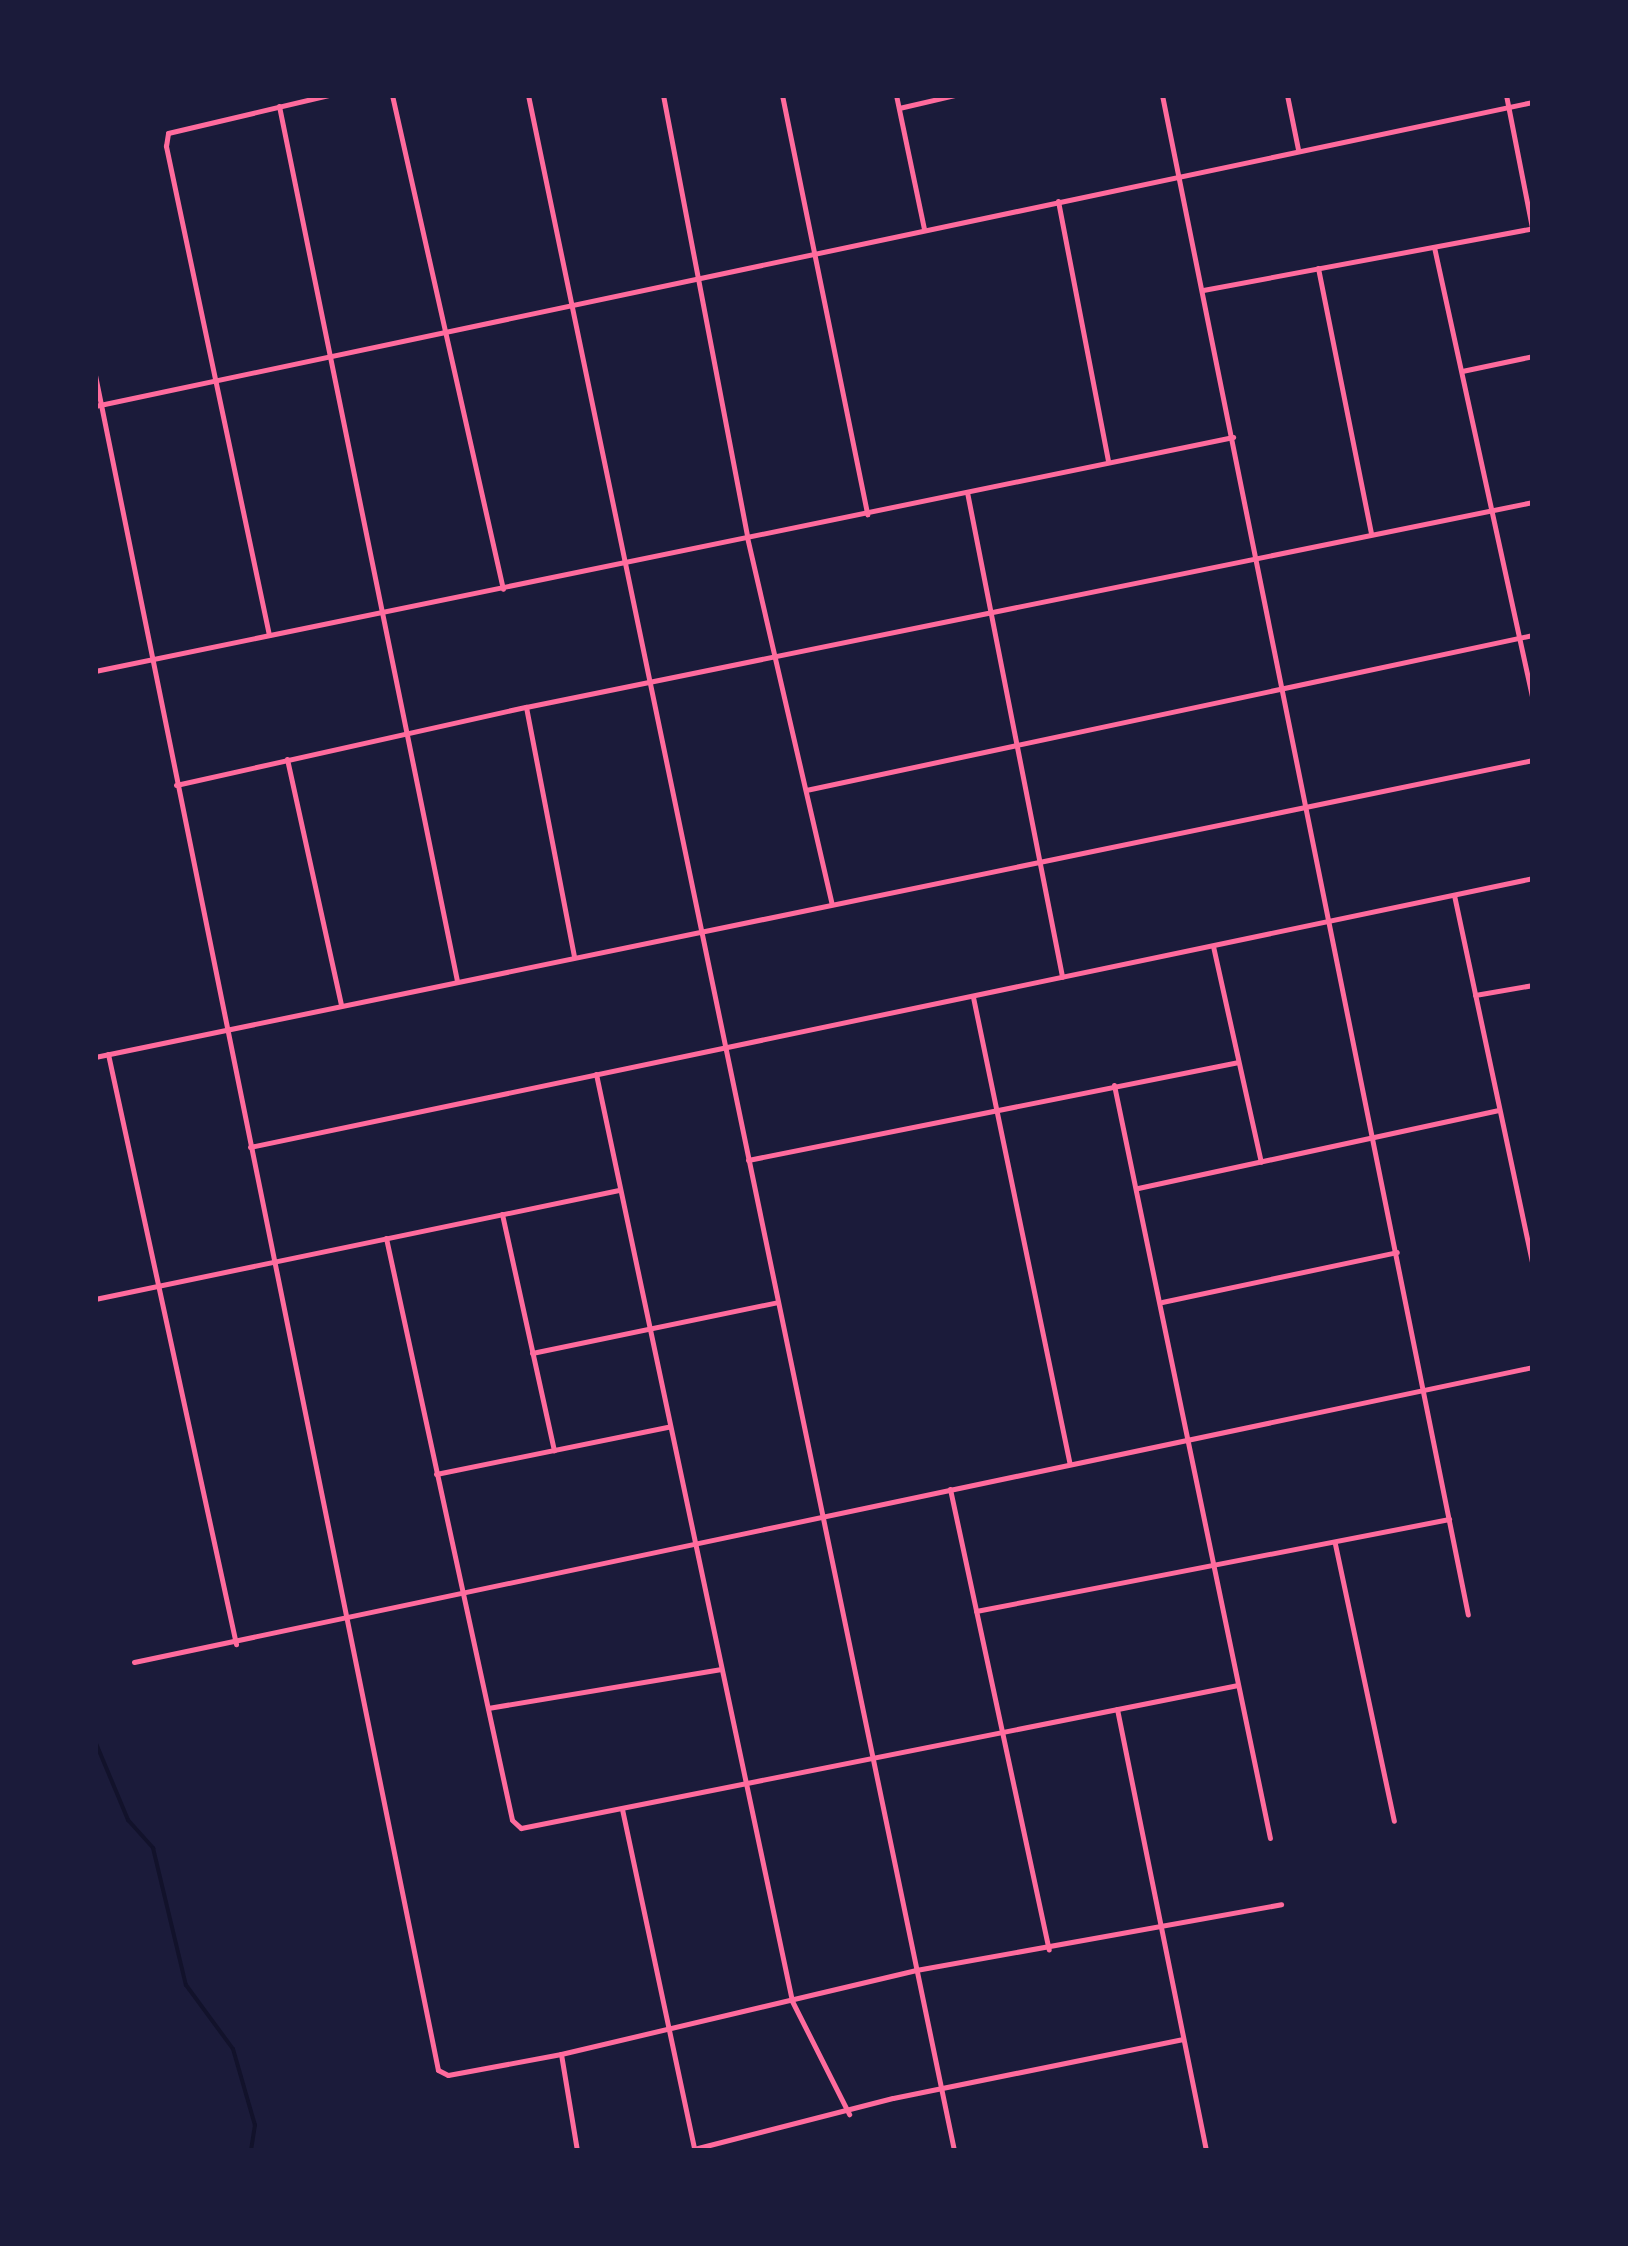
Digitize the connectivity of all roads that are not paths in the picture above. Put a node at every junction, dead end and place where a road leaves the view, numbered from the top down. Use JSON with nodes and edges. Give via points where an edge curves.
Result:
{"nodes":[{"id":1,"x":329,"y":95,"type":"edge"},
{"id":2,"x":392,"y":95,"type":"edge"},
{"id":3,"x":528,"y":95,"type":"edge"},
{"id":4,"x":663,"y":95,"type":"edge"},
{"id":5,"x":782,"y":95,"type":"edge"},
{"id":6,"x":896,"y":95,"type":"edge"},
{"id":7,"x":955,"y":95,"type":"edge"},
{"id":8,"x":1162,"y":95,"type":"edge"},
{"id":9,"x":1286,"y":95,"type":"edge"},
{"id":10,"x":1506,"y":95,"type":"edge"},
{"id":11,"x":1533,"y":102,"type":"edge"},
{"id":12,"x":279,"y":106,"type":"junction"},
{"id":13,"x":899,"y":108,"type":"junction"},
{"id":14,"x":1508,"y":108,"type":"junction"},
{"id":15,"x":1298,"y":149,"type":"junction"},
{"id":16,"x":1179,"y":176,"type":"junction"},
{"id":17,"x":1058,"y":202,"type":"junction"},
{"id":18,"x":1532,"y":228,"type":"edge"},
{"id":19,"x":924,"y":229,"type":"junction"},
{"id":20,"x":1434,"y":247,"type":"junction"},
{"id":21,"x":814,"y":254,"type":"junction"},
{"id":22,"x":1318,"y":268,"type":"junction"},
{"id":23,"x":699,"y":280,"type":"junction"},
{"id":24,"x":1203,"y":290,"type":"junction"},
{"id":25,"x":572,"y":306,"type":"junction"},
{"id":26,"x":448,"y":335,"type":"junction"},
{"id":27,"x":1533,"y":356,"type":"edge"},
{"id":28,"x":328,"y":359,"type":"junction"},
{"id":29,"x":1461,"y":371,"type":"junction"},
{"id":30,"x":95,"y":375,"type":"edge"},
{"id":31,"x":215,"y":382,"type":"junction"},
{"id":32,"x":98,"y":406,"type":"edge"},
{"id":33,"x":1232,"y":437,"type":"junction"},
{"id":34,"x":1108,"y":461,"type":"junction"},
{"id":35,"x":967,"y":492,"type":"junction"},
{"id":36,"x":1533,"y":502,"type":"edge"},
{"id":37,"x":1492,"y":511,"type":"junction"},
{"id":38,"x":867,"y":514,"type":"junction"},
{"id":39,"x":1371,"y":533,"type":"junction"},
{"id":40,"x":747,"y":537,"type":"junction"},
{"id":41,"x":1256,"y":557,"type":"junction"},
{"id":42,"x":622,"y":562,"type":"junction"},
{"id":43,"x":503,"y":589,"type":"junction"},
{"id":44,"x":380,"y":612,"type":"junction"},
{"id":45,"x":991,"y":612,"type":"junction"},
{"id":46,"x":269,"y":635,"type":"junction"},
{"id":47,"x":1533,"y":635,"type":"edge"},
{"id":48,"x":1519,"y":638,"type":"junction"},
{"id":49,"x":777,"y":657,"type":"junction"},
{"id":50,"x":150,"y":660,"type":"junction"},
{"id":51,"x":95,"y":671,"type":"edge"},
{"id":52,"x":650,"y":685,"type":"junction"},
{"id":53,"x":1282,"y":687,"type":"junction"},
{"id":54,"x":1533,"y":701,"type":"edge"},
{"id":55,"x":526,"y":707,"type":"junction"},
{"id":56,"x":408,"y":734,"type":"junction"},
{"id":57,"x":1018,"y":745,"type":"junction"},
{"id":58,"x":287,"y":759,"type":"junction"},
{"id":59,"x":1533,"y":760,"type":"edge"},
{"id":60,"x":176,"y":785,"type":"junction"},
{"id":61,"x":806,"y":790,"type":"junction"},
{"id":62,"x":1308,"y":804,"type":"junction"},
{"id":63,"x":1039,"y":862,"type":"junction"},
{"id":64,"x":1533,"y":878,"type":"edge"},
{"id":65,"x":1454,"y":895,"type":"junction"},
{"id":66,"x":831,"y":902,"type":"junction"},
{"id":67,"x":1332,"y":920,"type":"junction"},
{"id":68,"x":701,"y":930,"type":"junction"},
{"id":69,"x":1214,"y":946,"type":"junction"},
{"id":70,"x":574,"y":956,"type":"junction"},
{"id":71,"x":1062,"y":977,"type":"junction"},
{"id":72,"x":457,"y":981,"type":"junction"},
{"id":73,"x":1533,"y":985,"type":"edge"},
{"id":74,"x":1475,"y":995,"type":"junction"},
{"id":75,"x":973,"y":997,"type":"junction"},
{"id":76,"x":341,"y":1004,"type":"junction"},
{"id":77,"x":225,"y":1027,"type":"junction"},
{"id":78,"x":724,"y":1045,"type":"junction"},
{"id":79,"x":108,"y":1054,"type":"junction"},
{"id":80,"x":95,"y":1057,"type":"edge"},
{"id":81,"x":1236,"y":1062,"type":"junction"},
{"id":82,"x":596,"y":1074,"type":"junction"},
{"id":83,"x":1114,"y":1085,"type":"junction"},
{"id":84,"x":1499,"y":1110,"type":"junction"},
{"id":85,"x":996,"y":1112,"type":"junction"},
{"id":86,"x":1376,"y":1136,"type":"junction"},
{"id":87,"x":250,"y":1147,"type":"junction"},
{"id":88,"x":748,"y":1160,"type":"junction"},
{"id":89,"x":1261,"y":1162,"type":"junction"},
{"id":90,"x":1138,"y":1188,"type":"junction"},
{"id":91,"x":619,"y":1190,"type":"junction"},
{"id":92,"x":502,"y":1214,"type":"junction"},
{"id":93,"x":386,"y":1238,"type":"junction"},
{"id":94,"x":1397,"y":1252,"type":"junction"},
{"id":95,"x":275,"y":1262,"type":"junction"},
{"id":96,"x":1533,"y":1267,"type":"edge"},
{"id":97,"x":158,"y":1287,"type":"junction"},
{"id":98,"x":95,"y":1299,"type":"edge"},
{"id":99,"x":778,"y":1302,"type":"junction"},
{"id":100,"x":1162,"y":1302,"type":"junction"},
{"id":101,"x":646,"y":1329,"type":"junction"},
{"id":102,"x":532,"y":1353,"type":"junction"},
{"id":103,"x":1533,"y":1367,"type":"edge"},
{"id":104,"x":1424,"y":1390,"type":"junction"},
{"id":105,"x":668,"y":1427,"type":"junction"},
{"id":106,"x":1191,"y":1442,"type":"junction"},
{"id":107,"x":554,"y":1450,"type":"junction"},
{"id":108,"x":1070,"y":1465,"type":"junction"},
{"id":109,"x":436,"y":1474,"type":"junction"},
{"id":110,"x":950,"y":1489,"type":"junction"},
{"id":111,"x":822,"y":1516,"type":"junction"},
{"id":112,"x":1450,"y":1518,"type":"junction"},
{"id":113,"x":695,"y":1544,"type":"junction"},
{"id":114,"x":1336,"y":1544,"type":"junction"},
{"id":115,"x":1213,"y":1565,"type":"junction"},
{"id":116,"x":462,"y":1594,"type":"junction"},
{"id":117,"x":976,"y":1611,"type":"junction"},
{"id":118,"x":1468,"y":1615,"type":"dead end"},
{"id":119,"x":348,"y":1617,"type":"junction"},
{"id":120,"x":236,"y":1644,"type":"junction"},
{"id":121,"x":134,"y":1662,"type":"dead end"},
{"id":122,"x":720,"y":1669,"type":"junction"},
{"id":123,"x":1238,"y":1685,"type":"junction"},
{"id":124,"x":488,"y":1708,"type":"junction"},
{"id":125,"x":1117,"y":1709,"type":"junction"},
{"id":126,"x":1001,"y":1731,"type":"junction"},
{"id":127,"x":871,"y":1754,"type":"junction"},
{"id":128,"x":748,"y":1784,"type":"junction"},
{"id":129,"x":622,"y":1809,"type":"junction"},
{"id":130,"x":1394,"y":1821,"type":"dead end"},
{"id":131,"x":1270,"y":1838,"type":"dead end"},
{"id":132,"x":1281,"y":1904,"type":"dead end"},
{"id":133,"x":1164,"y":1930,"type":"junction"},
{"id":134,"x":1049,"y":1948,"type":"junction"},
{"id":135,"x":916,"y":1970,"type":"junction"},
{"id":136,"x":792,"y":2001,"type":"junction"},
{"id":137,"x":668,"y":2026,"type":"junction"},
{"id":138,"x":1183,"y":2039,"type":"junction"},
{"id":139,"x":561,"y":2054,"type":"junction"},
{"id":140,"x":938,"y":2090,"type":"junction"},
{"id":141,"x":848,"y":2114,"type":"junction"},
{"id":142,"x":695,"y":2150,"type":"edge"},
{"id":143,"x":577,"y":2151,"type":"edge"},
{"id":144,"x":954,"y":2151,"type":"edge"},
{"id":145,"x":1206,"y":2151,"type":"edge"}],
"edges":[{"from":1,"to":12,"type":"street"},
{"from":2,"to":26,"type":"street"},
{"from":3,"to":25,"type":"street"},
{"from":4,"to":23,"type":"street"},
{"from":5,"to":21,"type":"street"},
{"from":6,"to":13,"type":"street"},
{"from":7,"to":13,"type":"street"},
{"from":8,"to":16,"type":"street"},
{"from":9,"to":15,"type":"street"},
{"from":10,"to":14,"type":"street"},
{"from":11,"to":14,"type":"street"},
{"from":12,"to":28,"type":"street"},
{"from":12,"to":31,"type":"street","via":[[168,133]]},
{"from":13,"to":19,"type":"street"},
{"from":14,"to":15,"type":"street"},
{"from":14,"to":18,"type":"street"},
{"from":15,"to":16,"type":"street"},
{"from":16,"to":17,"type":"street"},
{"from":16,"to":24,"type":"street"},
{"from":17,"to":19,"type":"street"},
{"from":17,"to":34,"type":"street"},
{"from":18,"to":20,"type":"street"},
{"from":19,"to":21,"type":"street"},
{"from":20,"to":22,"type":"street"},
{"from":20,"to":29,"type":"street"},
{"from":21,"to":23,"type":"street"},
{"from":21,"to":38,"type":"street"},
{"from":22,"to":24,"type":"street"},
{"from":22,"to":39,"type":"street"},
{"from":23,"to":25,"type":"street"},
{"from":23,"to":40,"type":"street"},
{"from":24,"to":33,"type":"street"},
{"from":25,"to":26,"type":"street"},
{"from":25,"to":42,"type":"street"},
{"from":26,"to":28,"type":"street"},
{"from":26,"to":43,"type":"street"},
{"from":27,"to":29,"type":"street"},
{"from":28,"to":31,"type":"street"},
{"from":28,"to":44,"type":"street"},
{"from":29,"to":37,"type":"street"},
{"from":30,"to":32,"type":"street"},
{"from":31,"to":32,"type":"street"},
{"from":31,"to":46,"type":"street"},
{"from":32,"to":50,"type":"street"},
{"from":33,"to":34,"type":"street"},
{"from":33,"to":41,"type":"street"},
{"from":34,"to":35,"type":"street"},
{"from":35,"to":38,"type":"street"},
{"from":35,"to":45,"type":"street"},
{"from":36,"to":37,"type":"street"},
{"from":37,"to":39,"type":"street"},
{"from":37,"to":48,"type":"street"},
{"from":38,"to":40,"type":"street"},
{"from":39,"to":41,"type":"street"},
{"from":40,"to":42,"type":"street"},
{"from":40,"to":49,"type":"street"},
{"from":41,"to":45,"type":"street"},
{"from":41,"to":53,"type":"street"},
{"from":42,"to":43,"type":"street"},
{"from":42,"to":52,"type":"street"},
{"from":43,"to":44,"type":"street"},
{"from":44,"to":46,"type":"street"},
{"from":44,"to":56,"type":"street"},
{"from":45,"to":49,"type":"street"},
{"from":45,"to":57,"type":"street"},
{"from":46,"to":50,"type":"street"},
{"from":47,"to":48,"type":"street"},
{"from":48,"to":53,"type":"street"},
{"from":48,"to":54,"type":"street"},
{"from":49,"to":52,"type":"street"},
{"from":49,"to":61,"type":"street"},
{"from":50,"to":51,"type":"street"},
{"from":50,"to":60,"type":"street"},
{"from":52,"to":55,"type":"street"},
{"from":52,"to":68,"type":"street"},
{"from":53,"to":57,"type":"street"},
{"from":53,"to":62,"type":"street"},
{"from":55,"to":56,"type":"street"},
{"from":55,"to":70,"type":"street"},
{"from":56,"to":58,"type":"street"},
{"from":56,"to":72,"type":"street"},
{"from":57,"to":61,"type":"street"},
{"from":57,"to":63,"type":"street"},
{"from":58,"to":60,"type":"street"},
{"from":58,"to":76,"type":"street"},
{"from":59,"to":62,"type":"street"},
{"from":60,"to":77,"type":"street"},
{"from":61,"to":66,"type":"street"},
{"from":62,"to":63,"type":"street"},
{"from":62,"to":67,"type":"street"},
{"from":63,"to":66,"type":"street"},
{"from":63,"to":71,"type":"street"},
{"from":64,"to":65,"type":"street"},
{"from":65,"to":67,"type":"street"},
{"from":65,"to":74,"type":"street"},
{"from":66,"to":68,"type":"street"},
{"from":67,"to":69,"type":"street"},
{"from":67,"to":86,"type":"street"},
{"from":68,"to":70,"type":"street"},
{"from":68,"to":78,"type":"street"},
{"from":69,"to":71,"type":"street"},
{"from":69,"to":81,"type":"street"},
{"from":70,"to":72,"type":"street"},
{"from":71,"to":75,"type":"street"},
{"from":72,"to":76,"type":"street"},
{"from":73,"to":74,"type":"street"},
{"from":74,"to":84,"type":"street"},
{"from":75,"to":78,"type":"street"},
{"from":75,"to":85,"type":"street"},
{"from":76,"to":77,"type":"street"},
{"from":77,"to":79,"type":"street"},
{"from":77,"to":87,"type":"street"},
{"from":78,"to":82,"type":"street"},
{"from":78,"to":88,"type":"street"},
{"from":79,"to":80,"type":"street"},
{"from":79,"to":97,"type":"street"},
{"from":81,"to":83,"type":"street"},
{"from":81,"to":89,"type":"street"},
{"from":82,"to":87,"type":"street"},
{"from":82,"to":91,"type":"street"},
{"from":83,"to":85,"type":"street"},
{"from":83,"to":90,"type":"street"},
{"from":84,"to":86,"type":"street"},
{"from":84,"to":96,"type":"street"},
{"from":85,"to":88,"type":"street"},
{"from":85,"to":108,"type":"street"},
{"from":86,"to":89,"type":"street"},
{"from":86,"to":94,"type":"street"},
{"from":87,"to":95,"type":"street"},
{"from":88,"to":99,"type":"street"},
{"from":89,"to":90,"type":"street"},
{"from":90,"to":100,"type":"street"},
{"from":91,"to":92,"type":"street"},
{"from":91,"to":101,"type":"street"},
{"from":92,"to":93,"type":"street"},
{"from":92,"to":102,"type":"street"},
{"from":93,"to":95,"type":"street"},
{"from":93,"to":109,"type":"street"},
{"from":94,"to":100,"type":"street"},
{"from":94,"to":104,"type":"street"},
{"from":95,"to":97,"type":"street"},
{"from":95,"to":119,"type":"street"},
{"from":97,"to":98,"type":"street"},
{"from":97,"to":120,"type":"street"},
{"from":99,"to":101,"type":"street"},
{"from":99,"to":111,"type":"street"},
{"from":100,"to":106,"type":"street"},
{"from":101,"to":102,"type":"street"},
{"from":101,"to":105,"type":"street"},
{"from":102,"to":107,"type":"street"},
{"from":103,"to":104,"type":"street"},
{"from":104,"to":106,"type":"street"},
{"from":104,"to":112,"type":"street"},
{"from":105,"to":107,"type":"street"},
{"from":105,"to":113,"type":"street"},
{"from":106,"to":108,"type":"street"},
{"from":106,"to":115,"type":"street"},
{"from":107,"to":109,"type":"street"},
{"from":108,"to":110,"type":"street"},
{"from":109,"to":116,"type":"street"},
{"from":110,"to":111,"type":"street"},
{"from":110,"to":117,"type":"street"},
{"from":111,"to":113,"type":"street"},
{"from":111,"to":127,"type":"street"},
{"from":112,"to":114,"type":"street"},
{"from":112,"to":118,"type":"street"},
{"from":113,"to":116,"type":"street"},
{"from":113,"to":122,"type":"street"},
{"from":114,"to":115,"type":"street"},
{"from":114,"to":130,"type":"street"},
{"from":115,"to":117,"type":"street"},
{"from":115,"to":123,"type":"street"},
{"from":116,"to":119,"type":"street"},
{"from":116,"to":124,"type":"street"},
{"from":117,"to":126,"type":"street"},
{"from":119,"to":120,"type":"street"},
{"from":119,"to":139,"type":"street","via":[[438,2070],[448,2075]]},
{"from":120,"to":121,"type":"street"},
{"from":122,"to":124,"type":"street"},
{"from":122,"to":128,"type":"street"},
{"from":123,"to":125,"type":"street"},
{"from":123,"to":131,"type":"street"},
{"from":124,"to":129,"type":"street","via":[[512,1820],[520,1828]]},
{"from":125,"to":126,"type":"street"},
{"from":125,"to":133,"type":"street"},
{"from":126,"to":127,"type":"street"},
{"from":126,"to":134,"type":"street"},
{"from":127,"to":128,"type":"street"},
{"from":127,"to":135,"type":"street"},
{"from":128,"to":129,"type":"street"},
{"from":128,"to":136,"type":"street"},
{"from":129,"to":137,"type":"street"},
{"from":132,"to":133,"type":"street"},
{"from":133,"to":134,"type":"street"},
{"from":133,"to":138,"type":"street"},
{"from":134,"to":135,"type":"street"},
{"from":135,"to":136,"type":"street"},
{"from":135,"to":140,"type":"street"},
{"from":136,"to":137,"type":"street"},
{"from":136,"to":141,"type":"street"},
{"from":137,"to":139,"type":"street"},
{"from":137,"to":142,"type":"street"},
{"from":138,"to":140,"type":"street"},
{"from":138,"to":145,"type":"street"},
{"from":139,"to":143,"type":"street"},
{"from":140,"to":141,"type":"street"},
{"from":140,"to":144,"type":"street"},
{"from":141,"to":142,"type":"street"}]}
